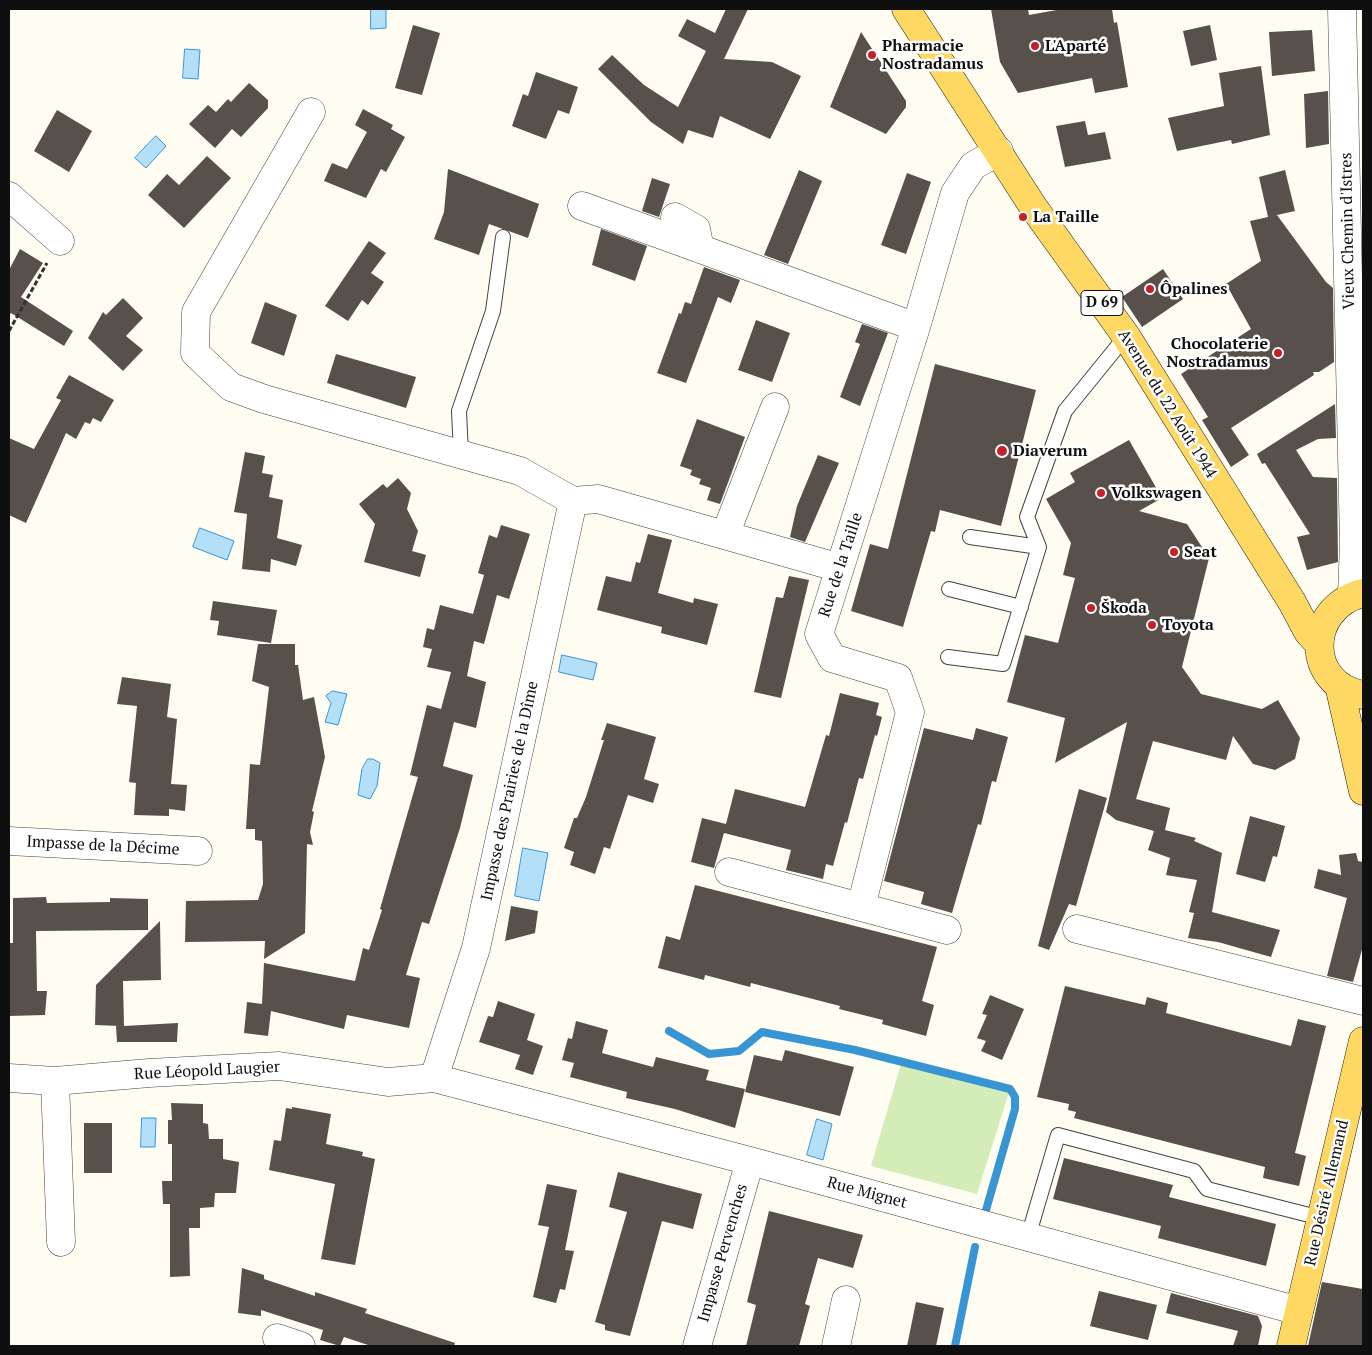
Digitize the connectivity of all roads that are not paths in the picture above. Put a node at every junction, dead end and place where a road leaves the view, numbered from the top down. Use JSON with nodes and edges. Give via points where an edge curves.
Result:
{"nodes":[{"id":1,"x":906,"y":9,"type":"edge"},
{"id":2,"x":1342,"y":9,"type":"edge"},
{"id":3,"x":312,"y":112,"type":"dead end"},
{"id":4,"x":1000,"y":152,"type":"junction"},
{"id":5,"x":9,"y":196,"type":"edge"},
{"id":6,"x":582,"y":206,"type":"dead end"},
{"id":7,"x":675,"y":216,"type":"dead end"},
{"id":8,"x":502,"y":237,"type":"dead end"},
{"id":9,"x":60,"y":241,"type":"road end"},
{"id":10,"x":700,"y":249,"type":"junction"},
{"id":11,"x":916,"y":327,"type":"junction"},
{"id":12,"x":1126,"y":336,"type":"junction"},
{"id":13,"x":775,"y":406,"type":"dead end"},
{"id":14,"x":462,"y":454,"type":"junction"},
{"id":15,"x":574,"y":501,"type":"junction"},
{"id":16,"x":725,"y":535,"type":"junction"},
{"id":17,"x":970,"y":537,"type":"dead end"},
{"id":18,"x":1039,"y":548,"type":"junction"},
{"id":19,"x":1360,"y":548,"type":"edge"},
{"id":20,"x":840,"y":568,"type":"junction"},
{"id":21,"x":949,"y":589,"type":"dead end"},
{"id":22,"x":1349,"y":599,"type":"edge"},
{"id":23,"x":1292,"y":602,"type":"junction"},
{"id":24,"x":1021,"y":607,"type":"junction"},
{"id":25,"x":1319,"y":644,"type":"junction"},
{"id":26,"x":948,"y":657,"type":"dead end"},
{"id":27,"x":1351,"y":690,"type":"edge"},
{"id":28,"x":1363,"y":791,"type":"edge"},
{"id":29,"x":9,"y":841,"type":"edge"},
{"id":30,"x":198,"y":851,"type":"dead end"},
{"id":31,"x":729,"y":872,"type":"dead end"},
{"id":32,"x":861,"y":907,"type":"junction"},
{"id":33,"x":1077,"y":929,"type":"dead end"},
{"id":34,"x":948,"y":930,"type":"dead end"},
{"id":35,"x":1363,"y":1002,"type":"edge"},
{"id":36,"x":1363,"y":1041,"type":"edge"},
{"id":37,"x":9,"y":1078,"type":"edge"},
{"id":38,"x":434,"y":1078,"type":"junction"},
{"id":39,"x":55,"y":1081,"type":"junction"},
{"id":40,"x":750,"y":1161,"type":"junction"},
{"id":41,"x":1321,"y":1218,"type":"junction"},
{"id":42,"x":1028,"y":1237,"type":"junction"},
{"id":43,"x":61,"y":1242,"type":"dead end"},
{"id":44,"x":846,"y":1300,"type":"dead end"},
{"id":45,"x":1300,"y":1311,"type":"junction"},
{"id":46,"x":696,"y":1346,"type":"edge"},
{"id":47,"x":836,"y":1346,"type":"edge"},
{"id":48,"x":1291,"y":1346,"type":"edge"}],
"edges":[{"from":1,"to":4,"type":"main road","name":"Avenue du 22 Août 1944","number":"D 69"},
{"from":2,"to":19,"type":"street","name":"Vieux Chemin d'Istres"},
{"from":3,"to":14,"type":"street","via":[[196,312],[195,353],[231,387]]},
{"from":4,"to":11,"type":"street","name":"Rue de la Taille","via":[[973,166],[955,193]]},
{"from":4,"to":12,"type":"main road","name":"Avenue du 22 Août 1944","number":"D 69","via":[[1034,208]]},
{"from":5,"to":9,"type":"street"},
{"from":6,"to":10,"type":"street"},
{"from":7,"to":10,"type":"street","via":[[696,229]]},
{"from":8,"to":14,"type":"lane","via":[[493,311],[459,411]]},
{"from":10,"to":11,"type":"street"},
{"from":11,"to":20,"type":"street","name":"Rue de la Taille"},
{"from":12,"to":18,"type":"lane","via":[[1065,411],[1027,517]]},
{"from":12,"to":23,"type":"main road","name":"Avenue du 22 Août 1944","number":"D 69"},
{"from":13,"to":16,"type":"street"},
{"from":14,"to":15,"type":"street","via":[[520,471]]},
{"from":15,"to":16,"type":"street","via":[[598,499]]},
{"from":15,"to":38,"type":"street","name":"Impasse des Prairies de la Dîme","via":[[476,948]]},
{"from":16,"to":20,"type":"street"},
{"from":17,"to":18,"type":"lane"},
{"from":18,"to":24,"type":"lane"},
{"from":19,"to":22,"type":"street","name":"Vieux Chemin d'Istres"},
{"from":20,"to":32,"type":"street","name":"Rue de la Taille","via":[[819,634],[832,658],[898,678],[910,712]]},
{"from":21,"to":24,"type":"lane"},
{"from":22,"to":23,"type":"main road"},
{"from":22,"to":25,"type":"main road","via":[[1325,621]]},
{"from":23,"to":25,"type":"main road","name":"Avenue du 22 Août 1944","number":"D 69","via":[[1308,632]]},
{"from":24,"to":26,"type":"lane","via":[[1003,664]]},
{"from":25,"to":27,"type":"main road","via":[[1327,671]]},
{"from":27,"to":28,"type":"main road"},
{"from":29,"to":30,"type":"street","name":"Impasse de la Décime"},
{"from":31,"to":32,"type":"street"},
{"from":32,"to":34,"type":"street"},
{"from":33,"to":35,"type":"street"},
{"from":36,"to":41,"type":"main road","name":"Rue Désiré Allemand"},
{"from":37,"to":39,"type":"street","name":"Rue Léopold Laugier"},
{"from":38,"to":39,"type":"street","name":"Rue Léopold Laugier","via":[[388,1082],[279,1066]]},
{"from":38,"to":40,"type":"street","name":"Rue Mignet"},
{"from":39,"to":43,"type":"street"},
{"from":40,"to":42,"type":"street","name":"Rue Mignet"},
{"from":40,"to":46,"type":"street","name":"Impasse Pervenches"},
{"from":41,"to":42,"type":"lane","via":[[1207,1189],[1194,1171],[1058,1135]]},
{"from":41,"to":45,"type":"main road","name":"Rue Désiré Allemand"},
{"from":42,"to":45,"type":"street","name":"Rue Mignet"},
{"from":44,"to":47,"type":"street"},
{"from":45,"to":48,"type":"main road","name":"Rue Désiré Allemand"}]}
